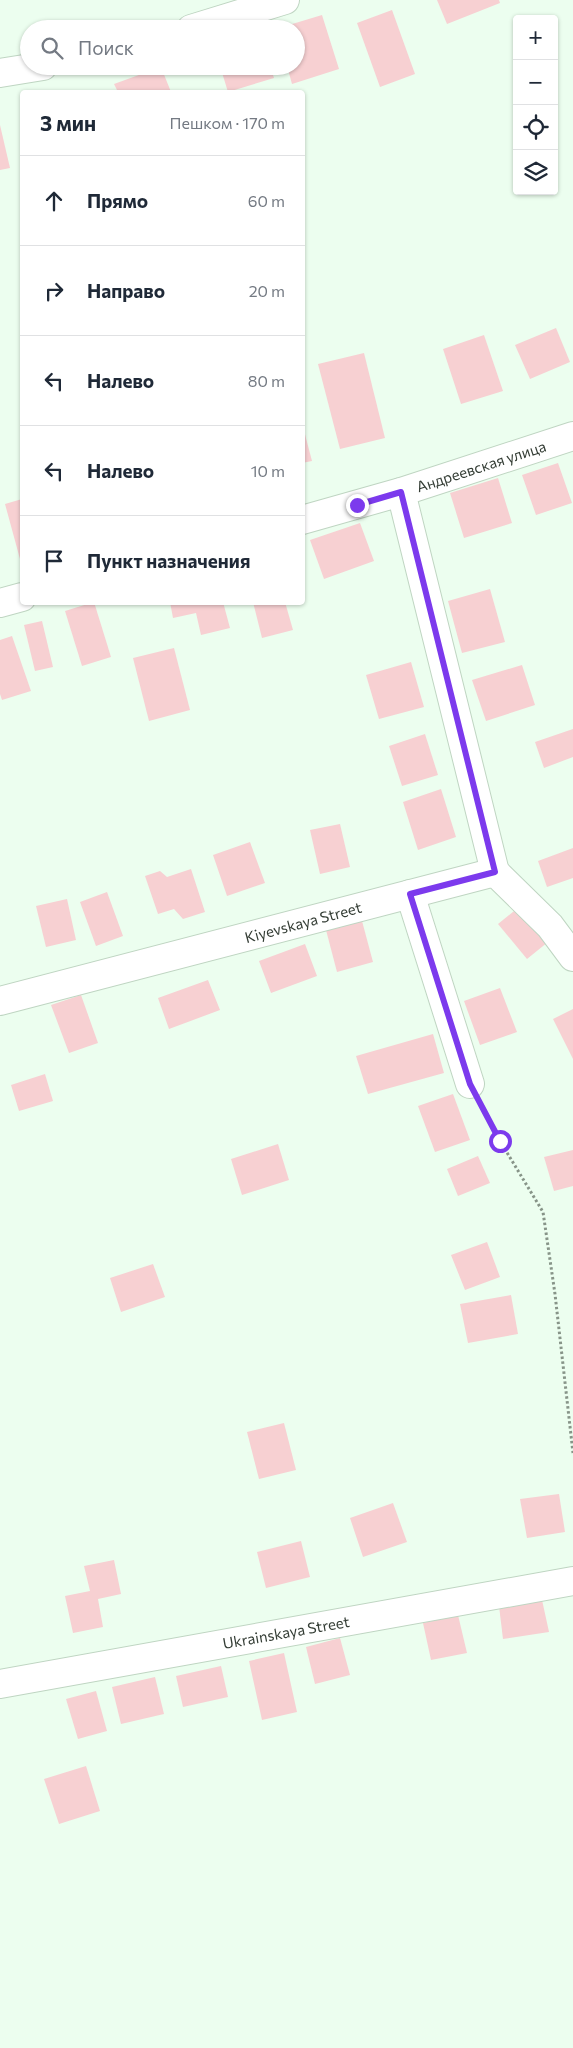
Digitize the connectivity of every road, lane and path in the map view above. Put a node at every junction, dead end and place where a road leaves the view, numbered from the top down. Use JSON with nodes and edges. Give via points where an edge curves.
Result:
{"nodes":[{"id":1,"x":285,"y":0,"type":"edge"},
{"id":2,"x":220,"y":20,"type":"edge"},
{"id":3,"x":20,"y":70,"type":"edge"},
{"id":4,"x":0,"y":73,"type":"edge"},
{"id":5,"x":573,"y":436,"type":"edge"},
{"id":6,"x":401,"y":492,"type":"junction"},
{"id":7,"x":305,"y":519,"type":"edge"},
{"id":8,"x":20,"y":598,"type":"edge"},
{"id":9,"x":0,"y":603,"type":"edge"},
{"id":10,"x":495,"y":872,"type":"junction"},
{"id":11,"x":410,"y":894,"type":"junction"},
{"id":12,"x":573,"y":957,"type":"edge"},
{"id":13,"x":0,"y":1001,"type":"edge"},
{"id":14,"x":470,"y":1084,"type":"joint"},
{"id":15,"x":573,"y":1453,"type":"edge"},
{"id":16,"x":573,"y":1581,"type":"edge"},
{"id":17,"x":0,"y":1684,"type":"edge"}],
"edges":[{"from":1,"to":2,"type":"street"},
{"from":3,"to":4,"type":"street"},
{"from":5,"to":6,"type":"street","name":"Андреевская улица"},
{"from":6,"to":7,"type":"street","name":"Андреевская улица"},
{"from":6,"to":10,"type":"street"},
{"from":8,"to":9,"type":"street"},
{"from":10,"to":11,"type":"street","name":"Kiyevskaya Street"},
{"from":10,"to":12,"type":"street","via":[[550,926]]},
{"from":11,"to":13,"type":"street","name":"Kiyevskaya Street"},
{"from":11,"to":14,"type":"street"},
{"from":14,"to":15,"type":"path","via":[[543,1212]]},
{"from":16,"to":17,"type":"street","name":"Ukrainskaya Street"}]}
